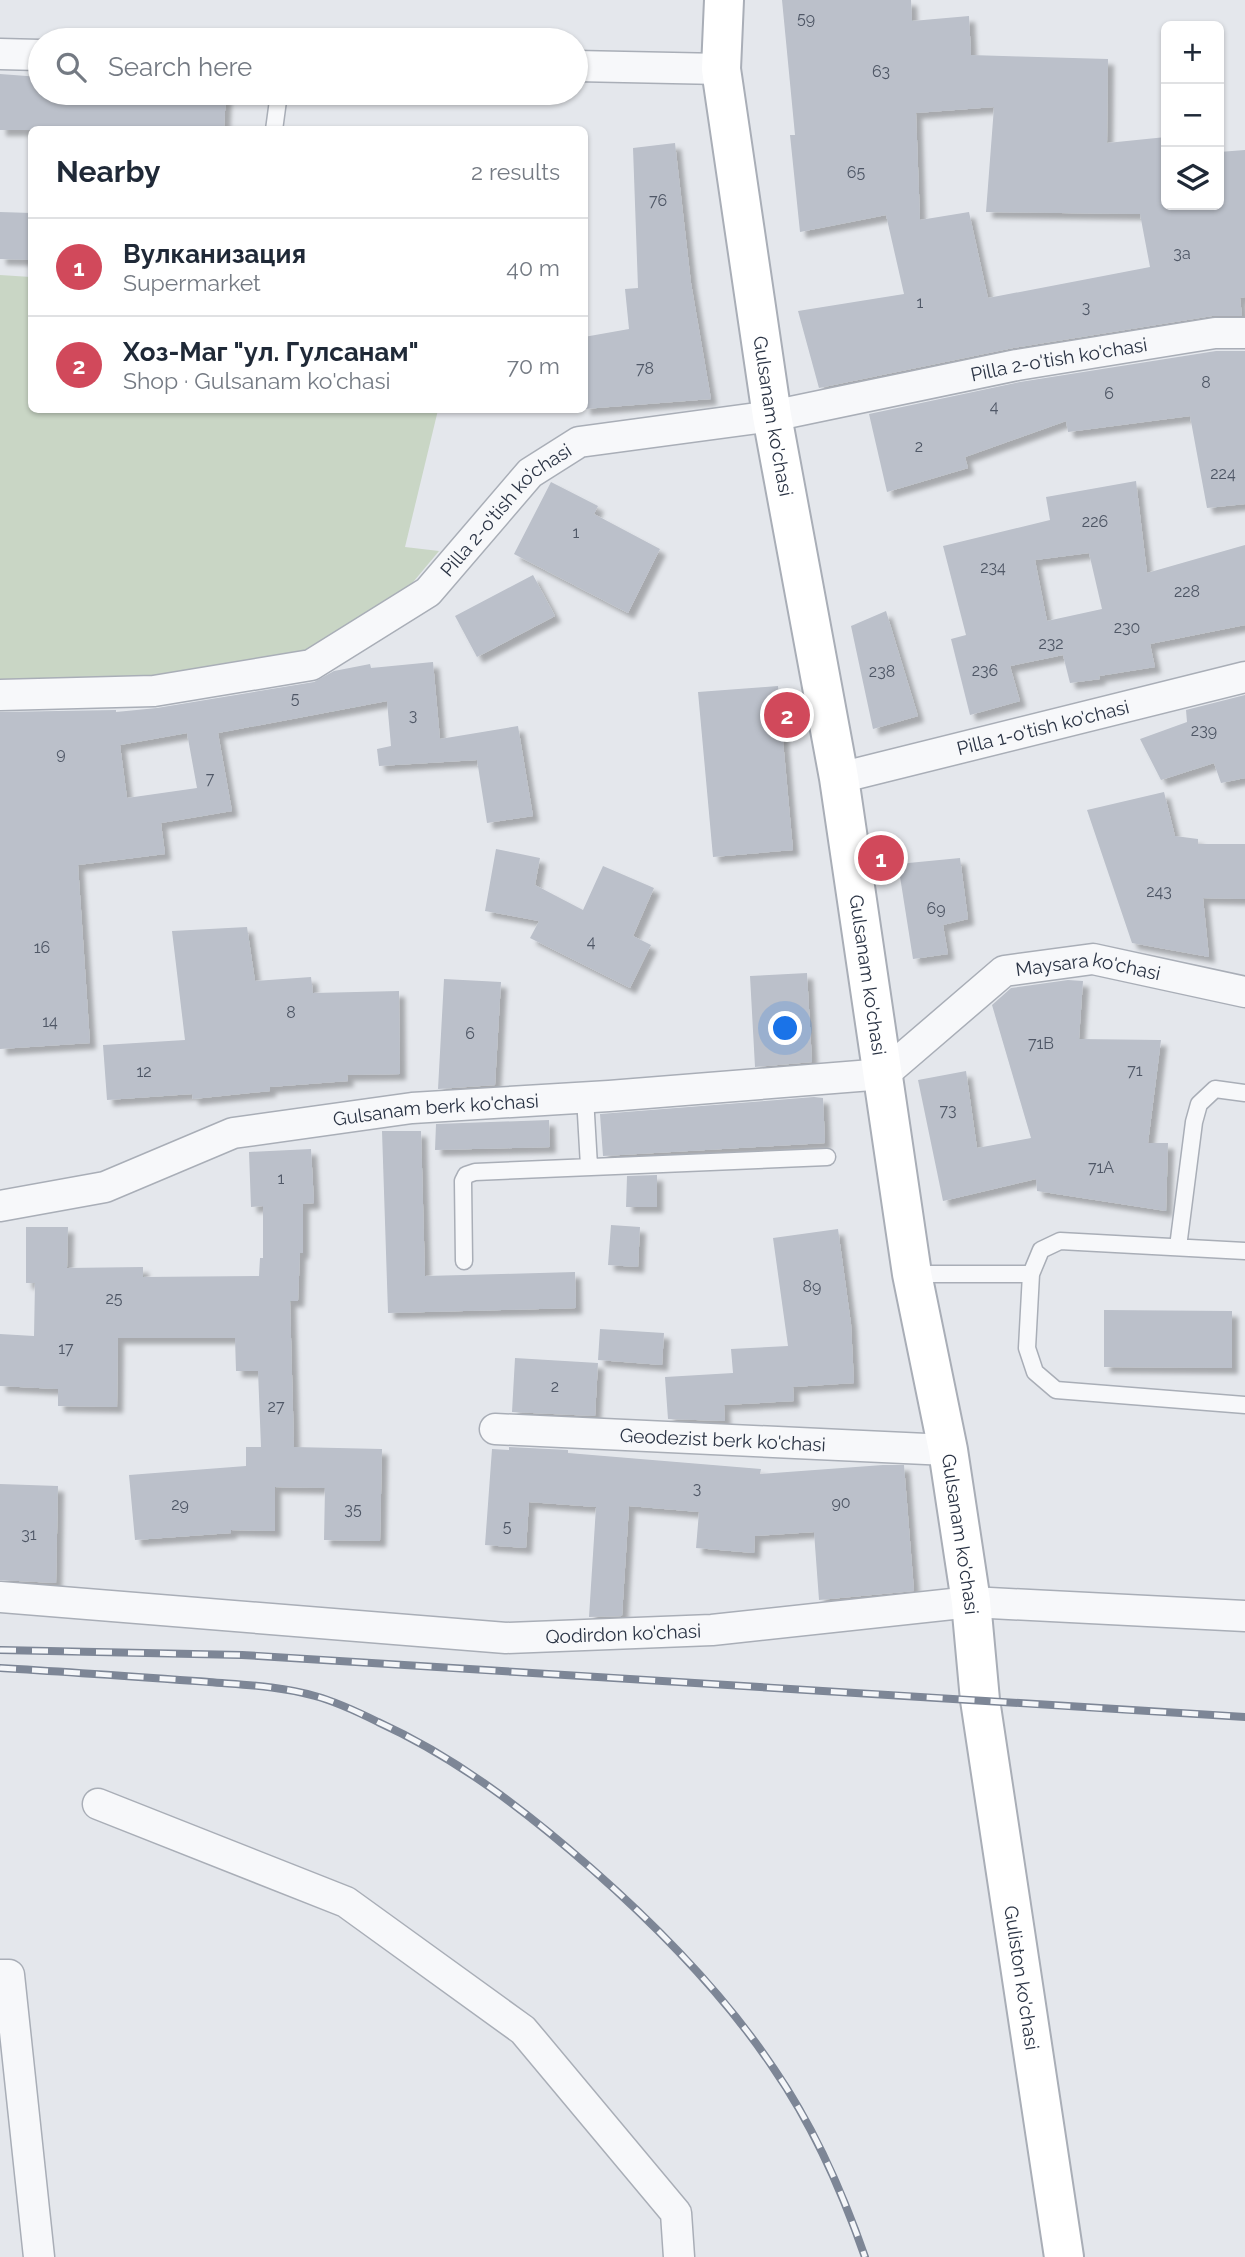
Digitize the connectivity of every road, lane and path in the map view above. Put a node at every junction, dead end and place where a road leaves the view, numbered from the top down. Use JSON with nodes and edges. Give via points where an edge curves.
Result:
{"nodes":[{"id":1,"x":724,"y":0,"type":"edge"},
{"id":2,"x":0,"y":54,"type":"edge"},
{"id":3,"x":28,"y":55,"type":"edge"},
{"id":4,"x":588,"y":66,"type":"edge"},
{"id":5,"x":721,"y":69,"type":"junction"},
{"id":6,"x":277,"y":105,"type":"edge"},
{"id":7,"x":275,"y":126,"type":"edge"},
{"id":8,"x":1245,"y":333,"type":"edge"},
{"id":9,"x":772,"y":416,"type":"junction"},
{"id":10,"x":1245,"y":677,"type":"edge"},
{"id":11,"x":0,"y":695,"type":"edge"},
{"id":12,"x":839,"y":778,"type":"junction"},
{"id":13,"x":1245,"y":992,"type":"edge"},
{"id":14,"x":884,"y":1074,"type":"junction"},
{"id":15,"x":1245,"y":1093,"type":"edge"},
{"id":16,"x":585,"y":1097,"type":"junction"},
{"id":17,"x":827,"y":1157,"type":"dead end"},
{"id":18,"x":589,"y":1166,"type":"junction"},
{"id":19,"x":0,"y":1206,"type":"edge"},
{"id":20,"x":1178,"y":1247,"type":"junction"},
{"id":21,"x":1245,"y":1251,"type":"edge"},
{"id":22,"x":464,"y":1261,"type":"dead end"},
{"id":23,"x":912,"y":1274,"type":"junction"},
{"id":24,"x":1031,"y":1275,"type":"junction"},
{"id":25,"x":1245,"y":1405,"type":"edge"},
{"id":26,"x":495,"y":1429,"type":"dead end"},
{"id":27,"x":948,"y":1450,"type":"junction"},
{"id":28,"x":0,"y":1597,"type":"edge"},
{"id":29,"x":971,"y":1602,"type":"junction"},
{"id":30,"x":1245,"y":1616,"type":"edge"},
{"id":31,"x":980,"y":1700,"type":"joint"},
{"id":32,"x":98,"y":1804,"type":"dead end"},
{"id":33,"x":5,"y":1975,"type":"edge"},
{"id":34,"x":39,"y":2257,"type":"edge"},
{"id":35,"x":679,"y":2257,"type":"edge"},
{"id":36,"x":1064,"y":2257,"type":"edge"}],
"edges":[{"from":1,"to":5,"type":"main road","name":"Gulsanam ko'chasi"},
{"from":2,"to":3,"type":"street"},
{"from":4,"to":5,"type":"street"},
{"from":5,"to":9,"type":"main road","name":"Gulsanam ko'chasi"},
{"from":6,"to":7,"type":"lane"},
{"from":8,"to":9,"type":"street","name":"Pilla 2-o'tish ko'chasi","via":[[1215,333],[1017,365]]},
{"from":9,"to":11,"type":"street","name":"Pilla 2-o'tish ko'chasi","via":[[579,442],[530,473],[428,592],[311,665],[154,691]]},
{"from":9,"to":12,"type":"main road","name":"Gulsanam ko'chasi"},
{"from":10,"to":12,"type":"street","name":"Pilla 1-o'tish ko'chasi"},
{"from":12,"to":14,"type":"main road","name":"Gulsanam ko'chasi"},
{"from":13,"to":14,"type":"street","name":"Maysara ko'chasi","via":[[1093,959],[1004,971]]},
{"from":14,"to":16,"type":"street","name":"Gulsanam berk ko'chasi"},
{"from":14,"to":23,"type":"main road","name":"Gulsanam ko'chasi"},
{"from":15,"to":20,"type":"lane","via":[[1215,1089],[1199,1104]]},
{"from":16,"to":18,"type":"lane"},
{"from":16,"to":19,"type":"street","name":"Gulsanam berk ko'chasi","via":[[412,1108],[233,1133],[106,1187]]},
{"from":17,"to":18,"type":"lane"},
{"from":18,"to":22,"type":"lane","via":[[466,1175]]},
{"from":20,"to":21,"type":"lane"},
{"from":20,"to":24,"type":"lane","via":[[1060,1241],[1041,1250]]},
{"from":23,"to":24,"type":"lane"},
{"from":23,"to":27,"type":"main road","name":"Gulsanam ko'chasi"},
{"from":24,"to":25,"type":"lane","via":[[1027,1348],[1035,1372],[1056,1390]]},
{"from":26,"to":27,"type":"street","name":"Geodezist berk ko'chasi"},
{"from":27,"to":29,"type":"main road","name":"Gulsanam ko'chasi"},
{"from":28,"to":29,"type":"street","name":"Qodirdon ko'chasi","via":[[506,1638],[712,1630]]},
{"from":29,"to":30,"type":"street","name":"Qodirdon ko'chasi"},
{"from":29,"to":31,"type":"main road","name":"Gulsanam ko'chasi"},
{"from":31,"to":36,"type":"main road","name":"Guliston ko'chasi"},
{"from":32,"to":35,"type":"street","via":[[346,1902],[523,2029],[676,2213]]},
{"from":33,"to":34,"type":"street"}]}
